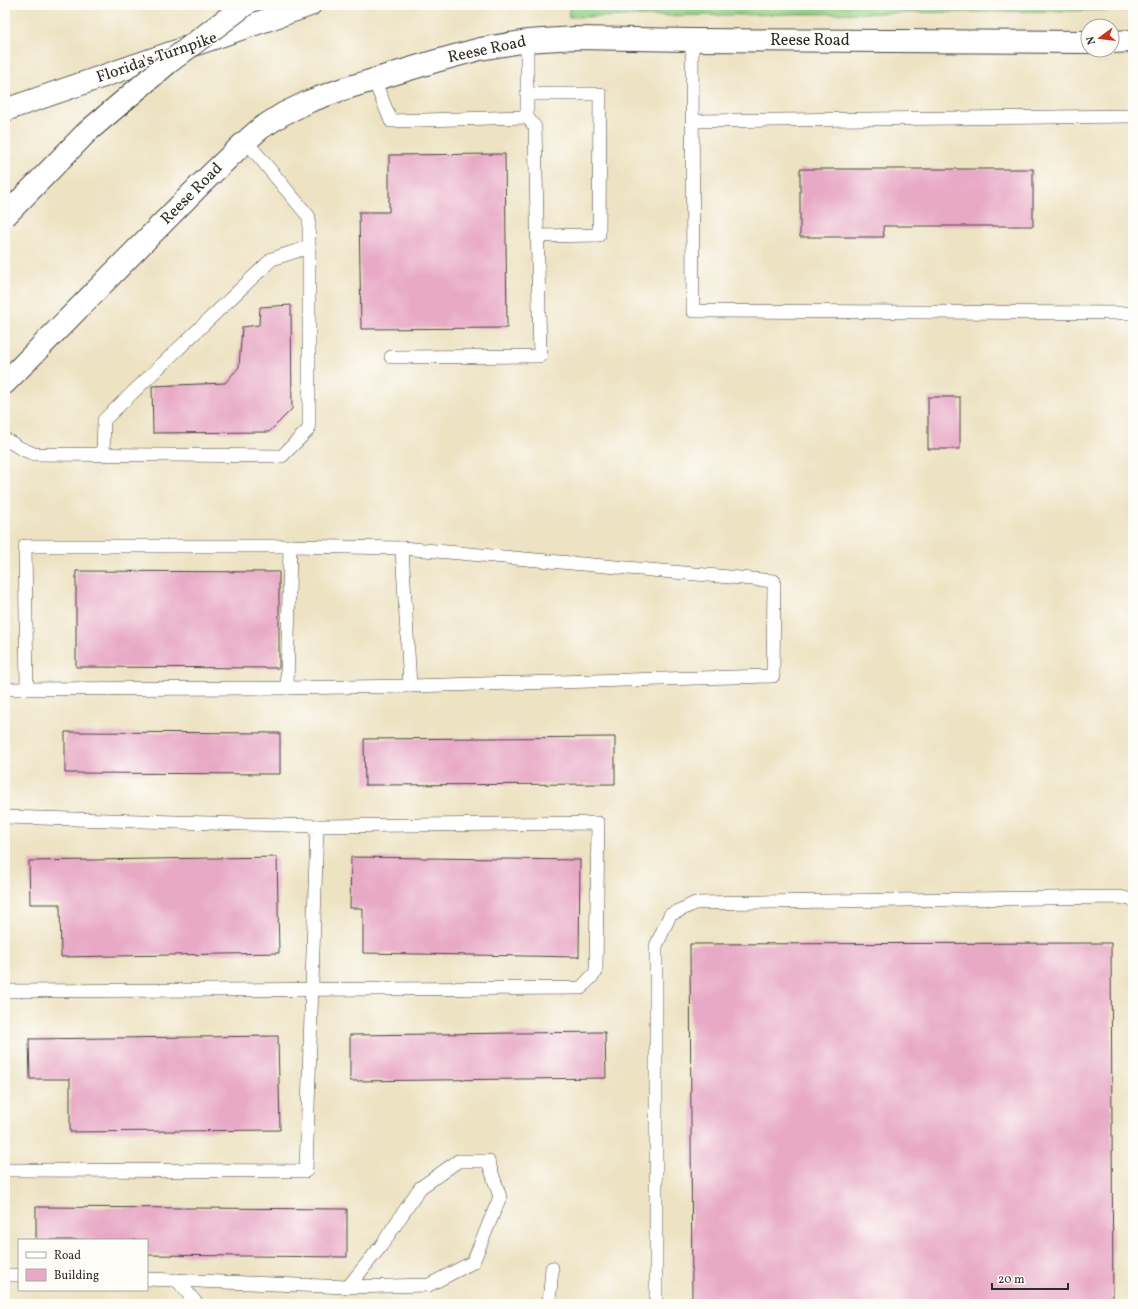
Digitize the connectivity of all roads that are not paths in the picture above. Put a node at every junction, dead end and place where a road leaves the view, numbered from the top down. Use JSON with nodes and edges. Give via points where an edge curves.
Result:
{"nodes":[{"id":1,"x":245,"y":5,"type":"edge"},
{"id":2,"x":310,"y":5,"type":"edge"},
{"id":3,"x":692,"y":40,"type":"junction"},
{"id":4,"x":527,"y":41,"type":"junction"},
{"id":5,"x":1080,"y":42,"type":"edge"},
{"id":6,"x":1120,"y":42,"type":"edge"},
{"id":7,"x":1133,"y":42,"type":"edge"},
{"id":8,"x":374,"y":80,"type":"junction"},
{"id":9,"x":527,"y":94,"type":"junction"},
{"id":10,"x":5,"y":110,"type":"edge"},
{"id":11,"x":1133,"y":116,"type":"edge"},
{"id":12,"x":527,"y":117,"type":"junction"},
{"id":13,"x":693,"y":121,"type":"junction"},
{"id":14,"x":246,"y":141,"type":"junction"},
{"id":15,"x":5,"y":216,"type":"edge"},
{"id":16,"x":538,"y":236,"type":"junction"},
{"id":17,"x":309,"y":247,"type":"junction"},
{"id":18,"x":1133,"y":313,"type":"edge"},
{"id":19,"x":391,"y":357,"type":"dead end"},
{"id":20,"x":5,"y":383,"type":"edge"},
{"id":21,"x":5,"y":439,"type":"edge"},
{"id":22,"x":103,"y":455,"type":"junction"},
{"id":23,"x":290,"y":546,"type":"junction"},
{"id":24,"x":402,"y":548,"type":"junction"},
{"id":25,"x":410,"y":686,"type":"junction"},
{"id":26,"x":287,"y":688,"type":"junction"},
{"id":27,"x":5,"y":689,"type":"edge"},
{"id":28,"x":28,"y":689,"type":"junction"},
{"id":29,"x":5,"y":817,"type":"edge"},
{"id":30,"x":317,"y":826,"type":"junction"},
{"id":31,"x":1133,"y":900,"type":"edge"},
{"id":32,"x":312,"y":990,"type":"junction"},
{"id":33,"x":5,"y":991,"type":"edge"},
{"id":34,"x":5,"y":1170,"type":"edge"},
{"id":35,"x":552,"y":1268,"type":"dead end"},
{"id":36,"x":5,"y":1275,"type":"edge"},
{"id":37,"x":18,"y":1275,"type":"edge"},
{"id":38,"x":148,"y":1280,"type":"edge"},
{"id":39,"x":177,"y":1280,"type":"junction"},
{"id":40,"x":348,"y":1287,"type":"junction"},
{"id":41,"x":197,"y":1304,"type":"edge"},
{"id":42,"x":550,"y":1304,"type":"edge"},
{"id":43,"x":656,"y":1304,"type":"edge"}],
"edges":[{"from":1,"to":15,"type":"main road","bridge":true,"via":[[168,63],[87,132]]},
{"from":2,"to":10,"type":"main road","name":"Florida's Turnpike"},
{"from":3,"to":4,"type":"main road","name":"Reese Road","via":[[575,38]]},
{"from":3,"to":5,"type":"main road","name":"Reese Road"},
{"from":3,"to":13,"type":"lane"},
{"from":4,"to":8,"type":"main road","name":"Reese Road","via":[[480,49]]},
{"from":4,"to":9,"type":"lane"},
{"from":6,"to":7,"type":"main road"},
{"from":8,"to":12,"type":"lane","via":[[391,121]]},
{"from":8,"to":14,"type":"main road","name":"Reese Road","via":[[332,93],[283,114]]},
{"from":9,"to":12,"type":"lane"},
{"from":9,"to":16,"type":"lane","via":[[600,94],[599,235]]},
{"from":11,"to":13,"type":"lane"},
{"from":12,"to":16,"type":"lane","via":[[535,127]]},
{"from":13,"to":18,"type":"lane","via":[[693,311]]},
{"from":14,"to":17,"type":"lane","via":[[309,217]]},
{"from":14,"to":20,"type":"main road","name":"Reese Road"},
{"from":16,"to":19,"type":"lane","via":[[540,356]]},
{"from":17,"to":22,"type":"lane","via":[[272,259],[104,420]]},
{"from":17,"to":22,"type":"lane","via":[[309,429],[282,456]]},
{"from":21,"to":22,"type":"lane","via":[[34,454]]},
{"from":23,"to":24,"type":"lane"},
{"from":23,"to":26,"type":"lane"},
{"from":23,"to":28,"type":"lane","via":[[25,546]]},
{"from":24,"to":25,"type":"lane"},
{"from":24,"to":25,"type":"lane","via":[[774,581],[773,676]]},
{"from":25,"to":26,"type":"lane"},
{"from":26,"to":28,"type":"lane"},
{"from":27,"to":28,"type":"lane"},
{"from":29,"to":30,"type":"lane"},
{"from":30,"to":32,"type":"lane"},
{"from":30,"to":32,"type":"lane","via":[[598,823],[596,972],[581,988]]},
{"from":31,"to":43,"type":"lane","via":[[1120,897],[695,903],[670,915],[656,946]]},
{"from":32,"to":33,"type":"lane"},
{"from":32,"to":34,"type":"lane","via":[[306,1171]]},
{"from":35,"to":42,"type":"lane"},
{"from":36,"to":37,"type":"lane"},
{"from":38,"to":39,"type":"lane"},
{"from":39,"to":40,"type":"lane"},
{"from":39,"to":41,"type":"lane"},
{"from":40,"to":40,"type":"lane","via":[[429,1285],[473,1262],[500,1197],[488,1161],[458,1161],[420,1188],[381,1246]]}]}
